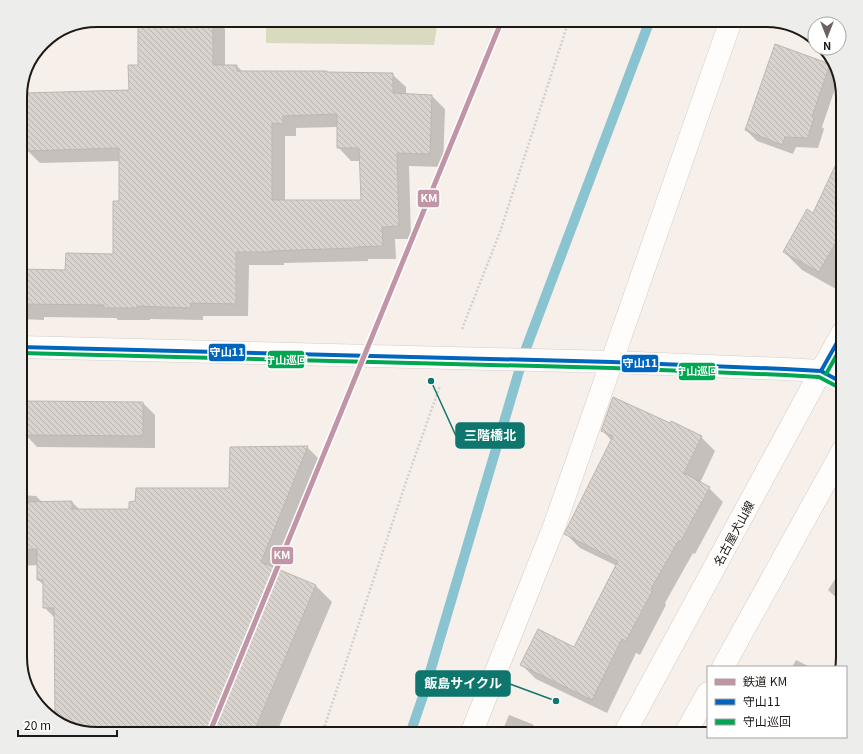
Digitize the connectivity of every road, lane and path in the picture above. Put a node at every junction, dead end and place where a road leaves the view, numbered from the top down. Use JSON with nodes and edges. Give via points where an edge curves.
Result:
{"nodes":[{"id":1,"x":729,"y":27,"type":"edge"},
{"id":2,"x":836,"y":344,"type":"edge"},
{"id":3,"x":27,"y":348,"type":"edge"},
{"id":4,"x":612,"y":362,"type":"junction"},
{"id":5,"x":821,"y":371,"type":"junction"},
{"id":6,"x":836,"y":379,"type":"edge"},
{"id":7,"x":836,"y":463,"type":"edge"},
{"id":8,"x":723,"y":666,"type":"edge"},
{"id":9,"x":707,"y":695,"type":"edge"},
{"id":10,"x":474,"y":727,"type":"edge"},
{"id":11,"x":628,"y":727,"type":"edge"},
{"id":12,"x":689,"y":727,"type":"edge"}],
"edges":[{"from":1,"to":4,"type":"street"},
{"from":2,"to":5,"type":"street","name":"名古屋犬山線"},
{"from":3,"to":4,"type":"street"},
{"from":4,"to":5,"type":"street"},
{"from":4,"to":10,"type":"street","via":[[555,524]]},
{"from":5,"to":6,"type":"street"},
{"from":5,"to":11,"type":"street","name":"名古屋犬山線"},
{"from":7,"to":8,"type":"street"},
{"from":9,"to":12,"type":"street"}]}
